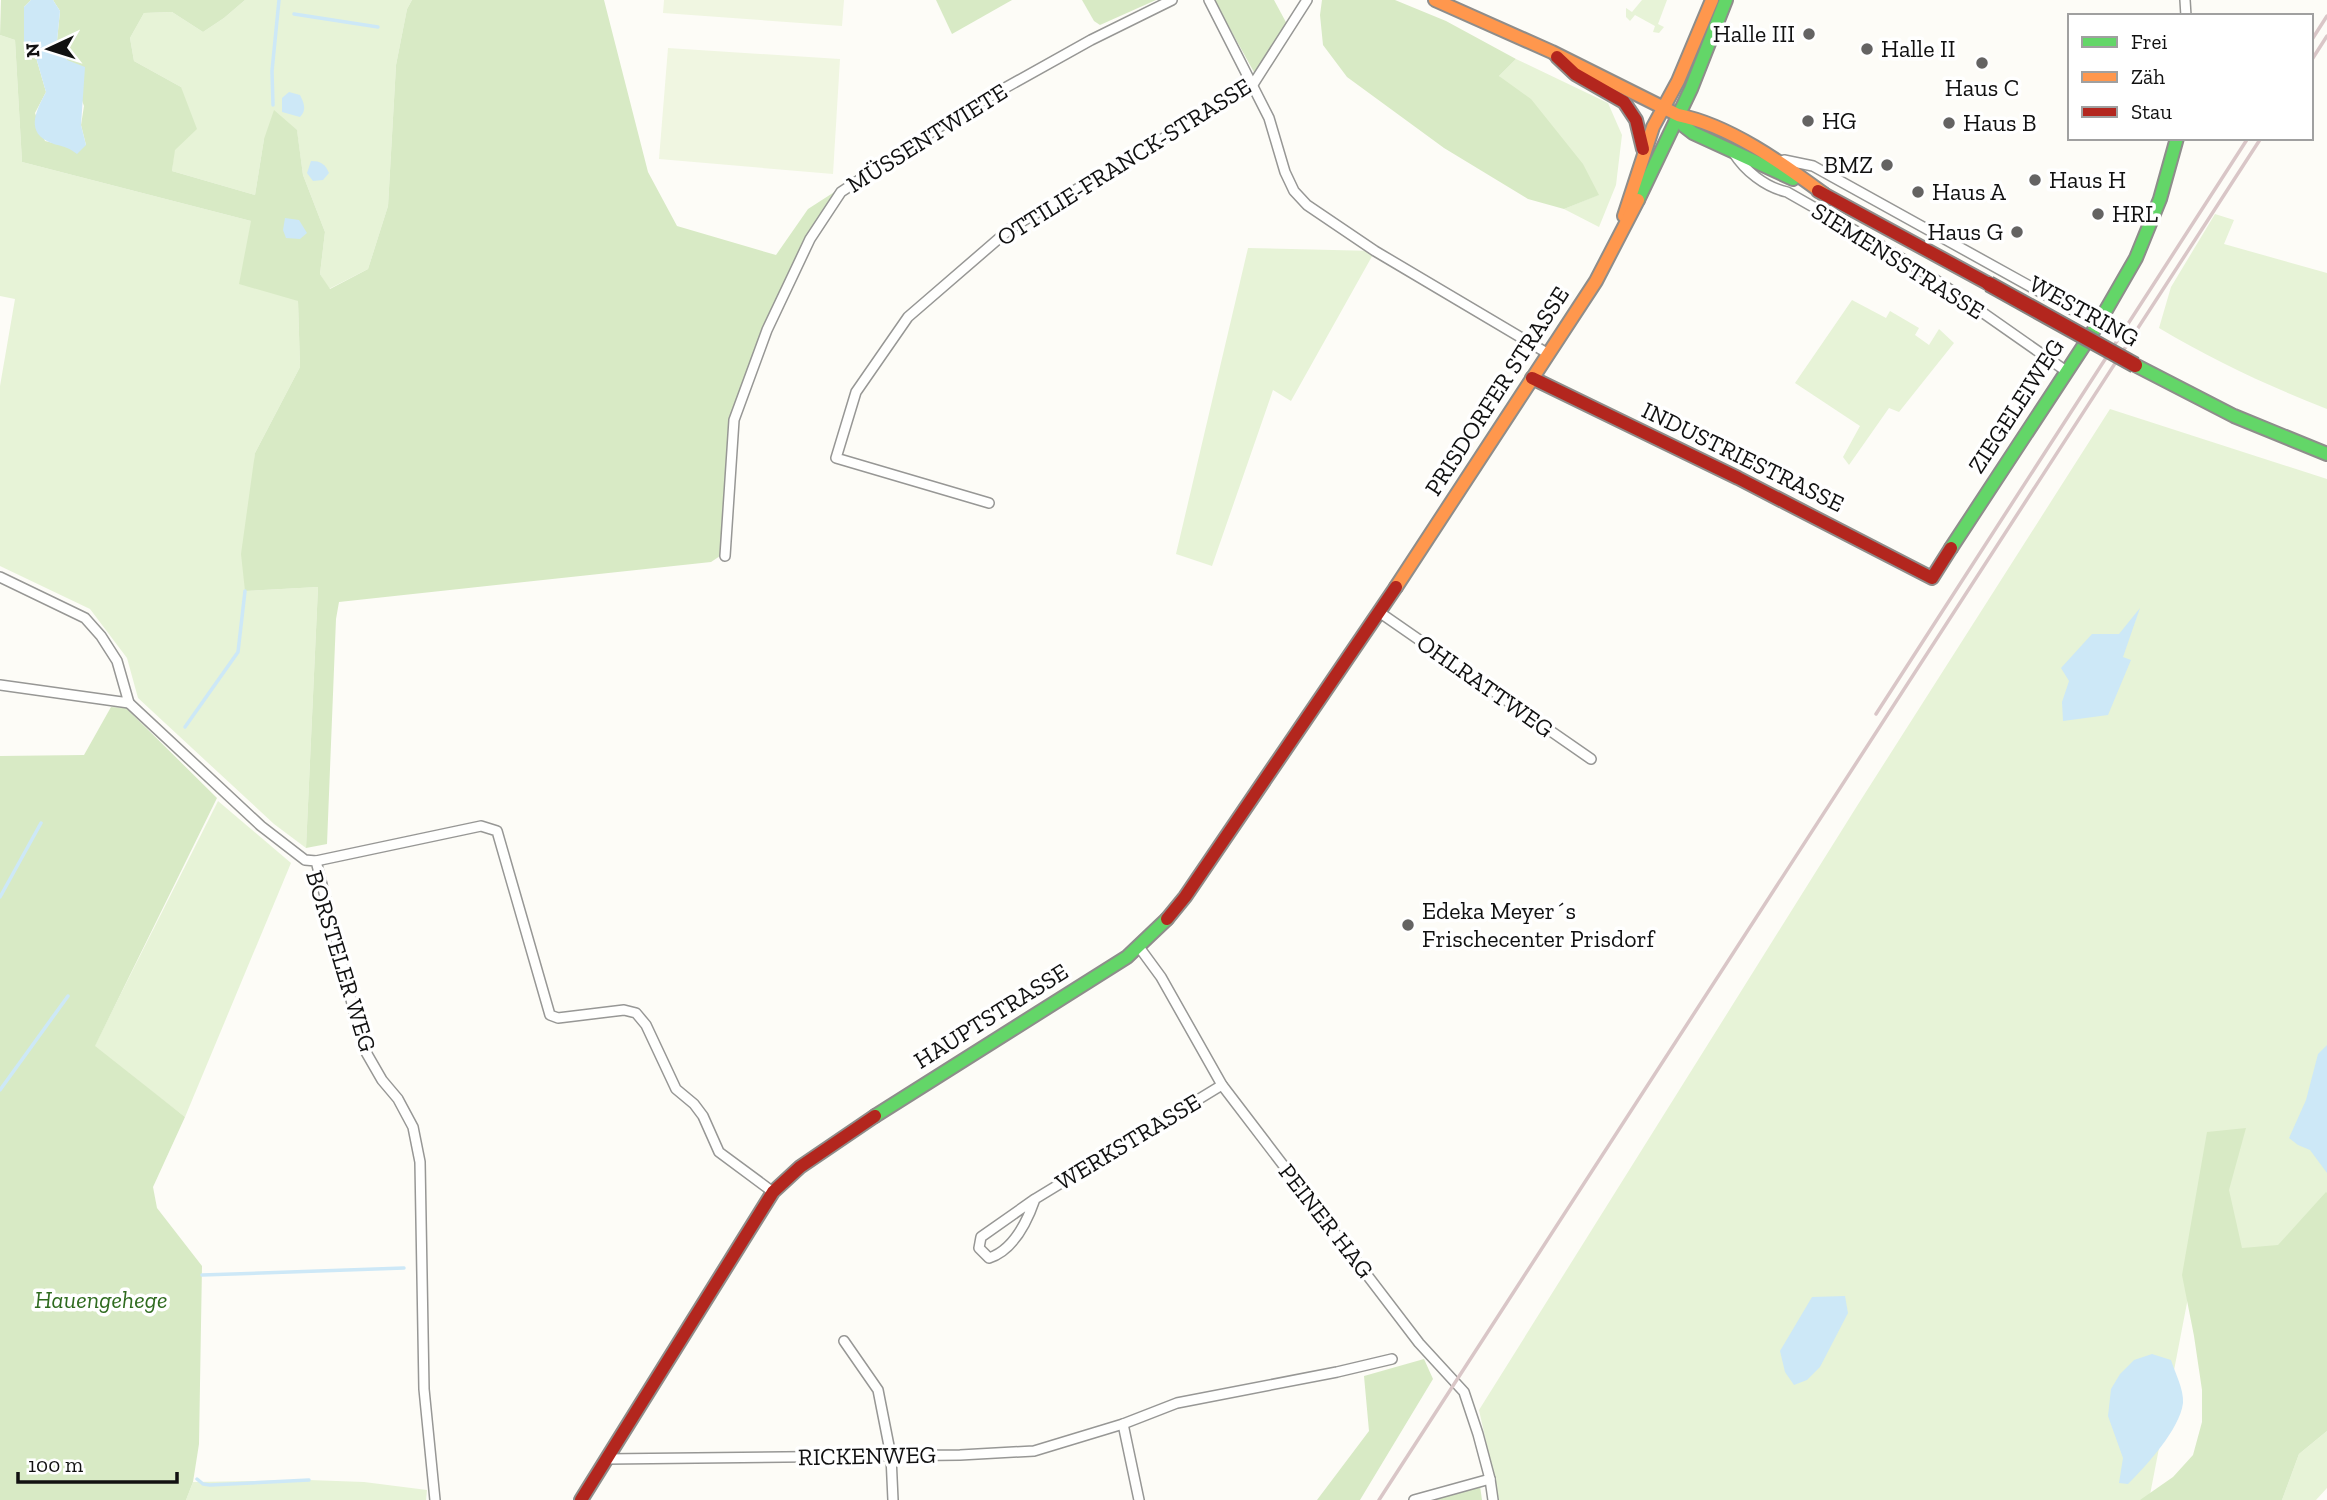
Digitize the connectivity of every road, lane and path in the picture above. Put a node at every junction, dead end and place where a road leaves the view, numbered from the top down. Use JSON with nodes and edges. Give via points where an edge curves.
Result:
{"nodes":[{"id":1,"x":1172,"y":0,"type":"edge"},
{"id":2,"x":1209,"y":0,"type":"edge"},
{"id":3,"x":1307,"y":0,"type":"edge"},
{"id":4,"x":1435,"y":0,"type":"edge"},
{"id":5,"x":1712,"y":0,"type":"edge"},
{"id":6,"x":1726,"y":0,"type":"edge"},
{"id":7,"x":1552,"y":52,"type":"junction"},
{"id":8,"x":1252,"y":86,"type":"junction"},
{"id":9,"x":1663,"y":106,"type":"junction"},
{"id":10,"x":1678,"y":115,"type":"junction"},
{"id":11,"x":2176,"y":140,"type":"edge"},
{"id":12,"x":1732,"y":151,"type":"junction"},
{"id":13,"x":1643,"y":152,"type":"junction"},
{"id":14,"x":1777,"y":159,"type":"junction"},
{"id":15,"x":1824,"y":194,"type":"junction"},
{"id":16,"x":1614,"y":248,"type":"junction"},
{"id":17,"x":2098,"y":324,"type":"junction"},
{"id":18,"x":1548,"y":353,"type":"junction"},
{"id":19,"x":2066,"y":371,"type":"junction"},
{"id":20,"x":1532,"y":378,"type":"junction"},
{"id":21,"x":2327,"y":454,"type":"edge"},
{"id":22,"x":989,"y":503,"type":"dead end"},
{"id":23,"x":725,"y":556,"type":"dead end"},
{"id":24,"x":1416,"y":558,"type":"joint"},
{"id":25,"x":0,"y":577,"type":"edge"},
{"id":26,"x":1932,"y":578,"type":"joint"},
{"id":27,"x":1379,"y":612,"type":"junction"},
{"id":28,"x":0,"y":685,"type":"edge"},
{"id":29,"x":130,"y":703,"type":"junction"},
{"id":30,"x":1591,"y":759,"type":"dead end"},
{"id":31,"x":316,"y":861,"type":"junction"},
{"id":32,"x":1139,"y":947,"type":"junction"},
{"id":33,"x":1222,"y":1085,"type":"junction"},
{"id":34,"x":773,"y":1192,"type":"junction"},
{"id":35,"x":1035,"y":1199,"type":"junction"},
{"id":36,"x":844,"y":1341,"type":"dead end"},
{"id":37,"x":1392,"y":1359,"type":"dead end"},
{"id":38,"x":1124,"y":1424,"type":"junction"},
{"id":39,"x":891,"y":1456,"type":"junction"},
{"id":40,"x":606,"y":1459,"type":"junction"},
{"id":41,"x":1490,"y":1479,"type":"junction"},
{"id":42,"x":435,"y":1500,"type":"edge"},
{"id":43,"x":581,"y":1500,"type":"edge"},
{"id":44,"x":893,"y":1500,"type":"edge"},
{"id":45,"x":1139,"y":1500,"type":"edge"},
{"id":46,"x":1414,"y":1500,"type":"edge"},
{"id":47,"x":1493,"y":1500,"type":"edge"}],
"edges":[{"from":1,"to":23,"type":"street","name":"MÜSSENTWIETE","via":[[962,112],[841,192],[810,239],[767,330],[734,420]]},
{"from":2,"to":8,"type":"street"},
{"from":3,"to":8,"type":"street","name":"OTTILIE-FRANCK-STRASSE"},
{"from":4,"to":7,"type":"main road","name":"WESTRING"},
{"from":5,"to":9,"type":"main road","name":"PRISDORFER STRASSE"},
{"from":6,"to":10,"type":"main road","name":"PRISDORFER STRASSE"},
{"from":7,"to":9,"type":"main road","name":"WESTRING"},
{"from":7,"to":13,"type":"main road","via":[[1574,74],[1624,102],[1640,129]]},
{"from":8,"to":18,"type":"street","via":[[1269,118],[1289,181],[1307,205],[1375,251]]},
{"from":8,"to":22,"type":"street","name":"OTTILIE-FRANCK-STRASSE","via":[[1010,228],[908,317],[856,392],[835,458]]},
{"from":9,"to":10,"type":"main road","name":"WESTRING"},
{"from":9,"to":13,"type":"main road","name":"PRISDORFER STRASSE"},
{"from":10,"to":12,"type":"main road","name":"WESTRING","via":[[1693,133]]},
{"from":10,"to":14,"type":"main road","name":"WESTRING","via":[[1699,118]]},
{"from":10,"to":16,"type":"main road","name":"PRISDORFER STRASSE"},
{"from":11,"to":17,"type":"main road","name":"ZIEGELEIWEG","via":[[2150,228]]},
{"from":12,"to":15,"type":"main road","name":"WESTRING"},
{"from":12,"to":19,"type":"street","name":"SIEMENSSTRASSE","via":[[1751,174],[1882,246]]},
{"from":13,"to":16,"type":"main road","name":"PRISDORFER STRASSE"},
{"from":14,"to":15,"type":"main road","name":"WESTRING"},
{"from":14,"to":17,"type":"street","name":"SIEMENSSTRASSE","via":[[1813,166]]},
{"from":15,"to":21,"type":"main road","name":"WESTRING","bridge":true,"via":[[2135,365],[2234,416]]},
{"from":16,"to":18,"type":"main road","name":"PRISDORFER STRASSE"},
{"from":17,"to":19,"type":"main road","name":"ZIEGELEIWEG"},
{"from":18,"to":20,"type":"main road","name":"PRISDORFER STRASSE"},
{"from":19,"to":26,"type":"main road","name":"ZIEGELEIWEG"},
{"from":20,"to":24,"type":"main road","name":"PRISDORFER STRASSE"},
{"from":20,"to":26,"type":"main road","name":"INDUSTRIESTRASSE"},
{"from":24,"to":27,"type":"main road","name":"HAUPTSTRASSE"},
{"from":25,"to":29,"type":"street","via":[[85,618],[117,661]]},
{"from":27,"to":30,"type":"street","name":"OHLRATTWEG"},
{"from":27,"to":32,"type":"main road","name":"HAUPTSTRASSE","via":[[1204,871]]},
{"from":28,"to":29,"type":"street"},
{"from":29,"to":31,"type":"street","name":"BORSTELER WEG","via":[[261,826],[305,860]]},
{"from":31,"to":34,"type":"street","via":[[481,827],[496,831],[551,1015],[636,1013],[677,1089],[704,1116],[719,1152]]},
{"from":31,"to":42,"type":"street","name":"BORSTELER WEG","via":[[363,1047],[413,1127],[420,1162],[424,1389]]},
{"from":32,"to":33,"type":"street","name":"PEINER HAG"},
{"from":32,"to":34,"type":"main road","name":"HAUPTSTRASSE","via":[[843,1136]]},
{"from":33,"to":35,"type":"street","name":"WERKSTRASSE"},
{"from":33,"to":41,"type":"street","name":"PEINER HAG","via":[[1419,1343],[1464,1392]]},
{"from":34,"to":40,"type":"main road","name":"HAUPTSTRASSE"},
{"from":35,"to":35,"type":"street","name":"WERKSTRASSE","via":[[981,1237],[979,1248],[989,1258],[1000,1255],[1027,1224]]},
{"from":36,"to":39,"type":"street","via":[[878,1390]]},
{"from":37,"to":38,"type":"street","name":"RICKENWEG","via":[[1177,1403]]},
{"from":38,"to":39,"type":"street","name":"RICKENWEG","via":[[1034,1451]]},
{"from":38,"to":45,"type":"street"},
{"from":39,"to":40,"type":"street","name":"RICKENWEG"},
{"from":39,"to":44,"type":"street"},
{"from":40,"to":43,"type":"main road","name":"HAUPTSTRASSE"},
{"from":41,"to":46,"type":"street"},
{"from":41,"to":47,"type":"street","name":"PEINER HAG"}]}
